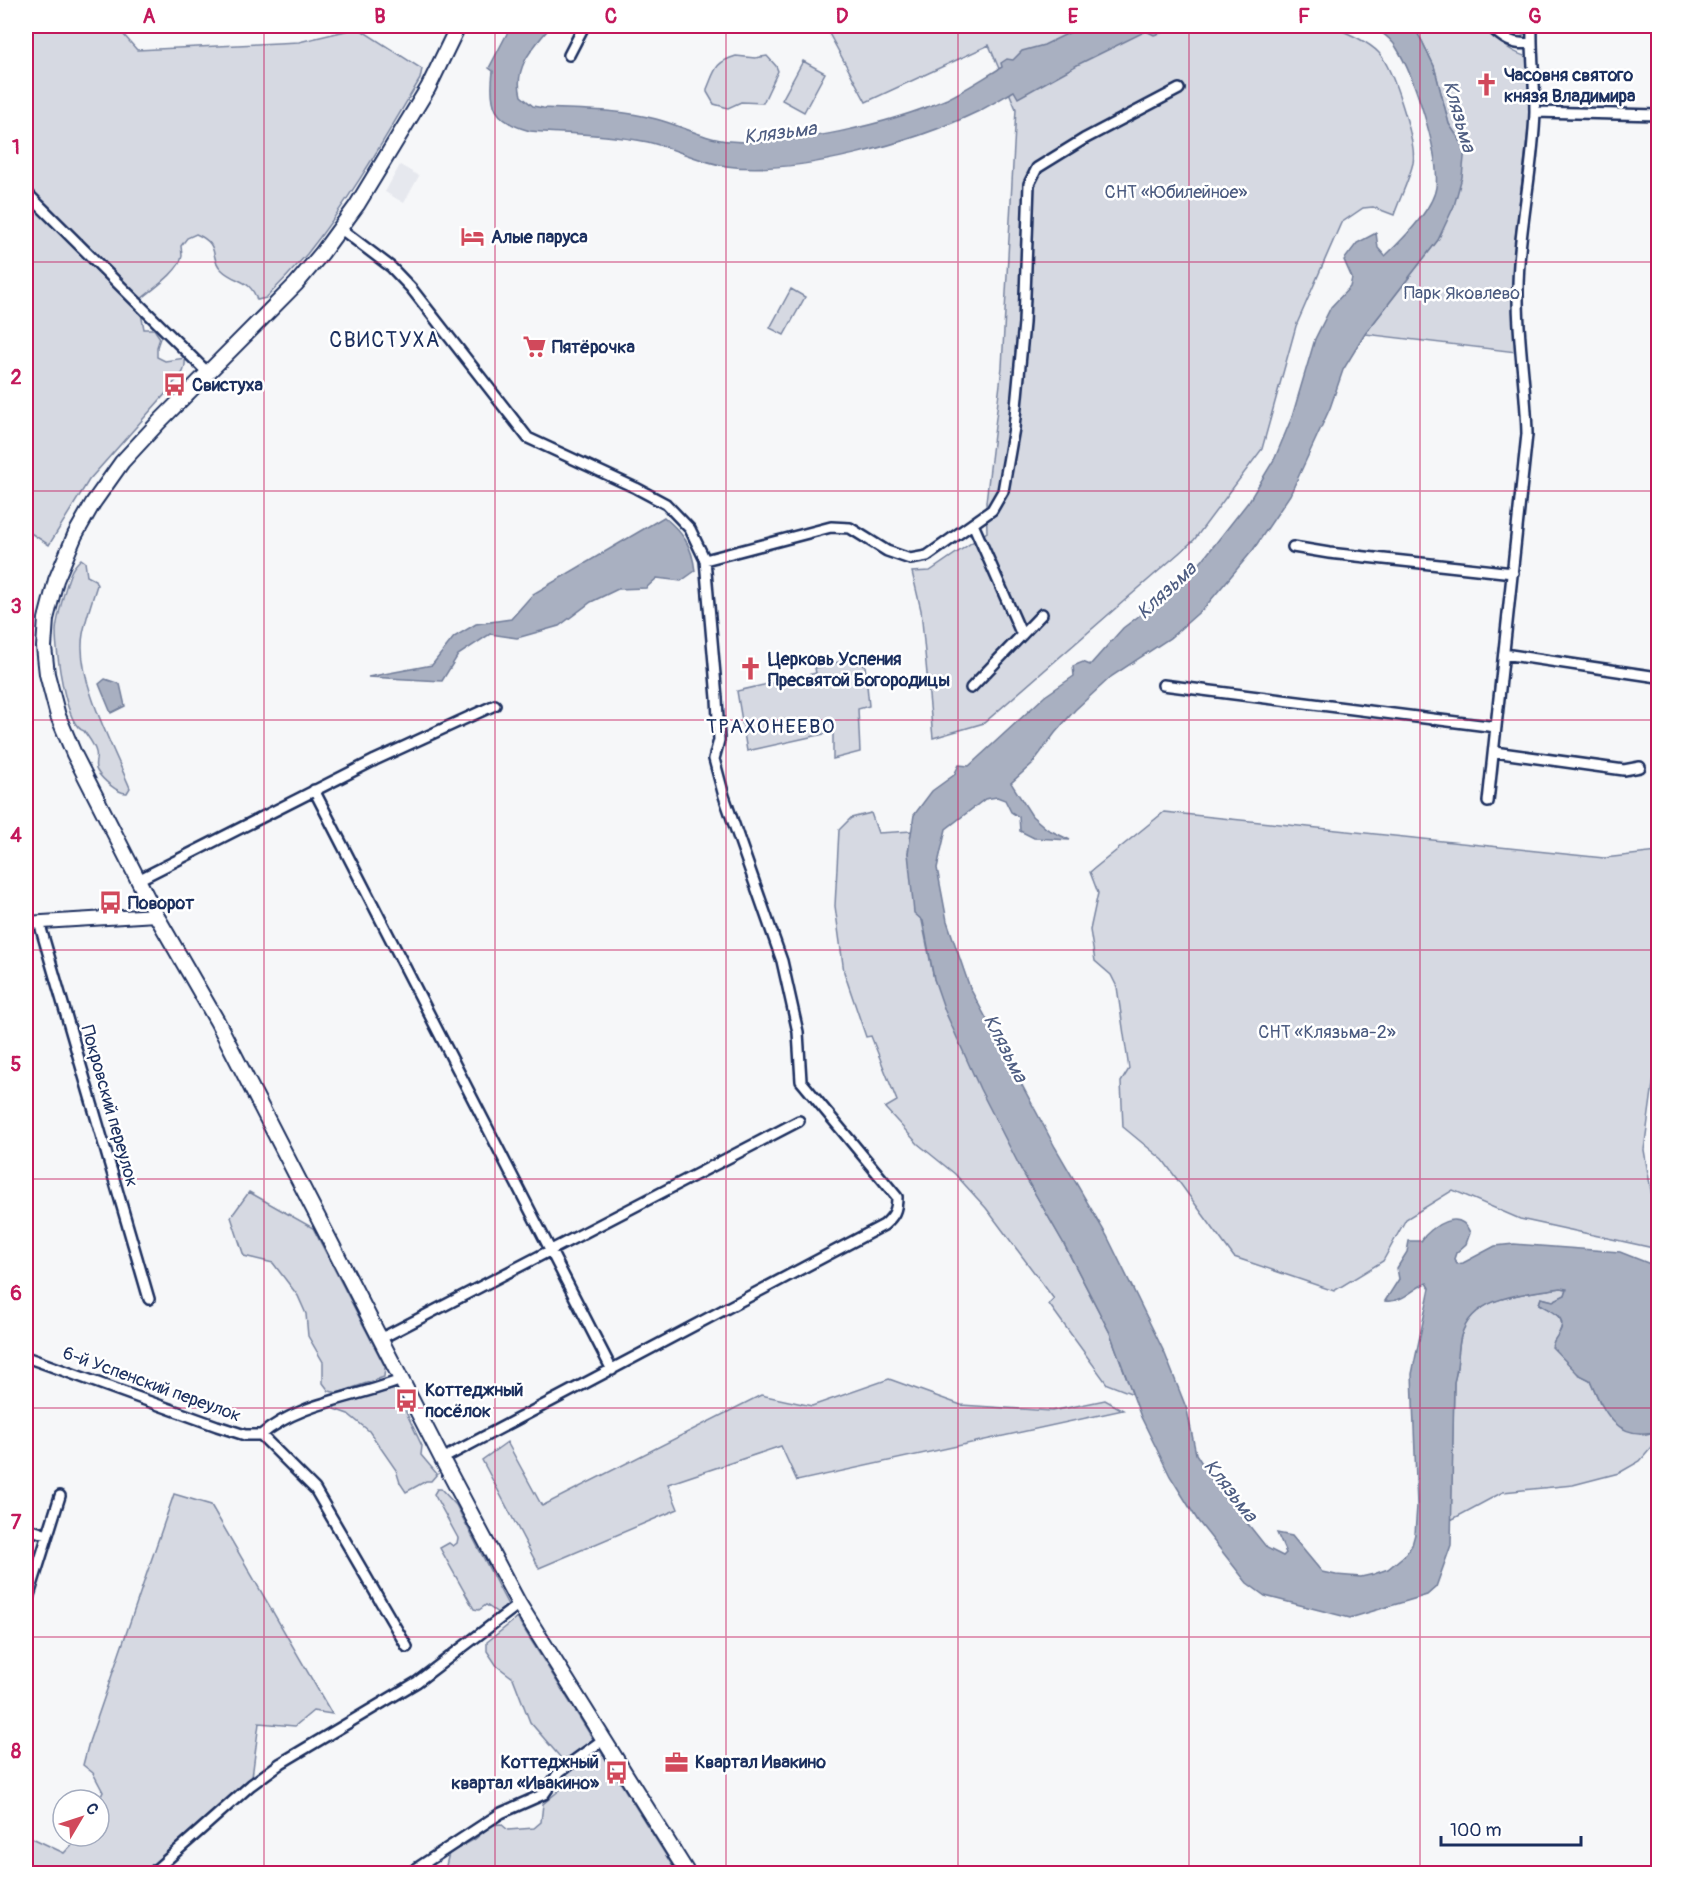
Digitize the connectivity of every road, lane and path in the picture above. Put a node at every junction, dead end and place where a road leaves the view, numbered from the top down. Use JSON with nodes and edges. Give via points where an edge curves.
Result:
{"nodes":[{"id":1,"x":458,"y":26,"type":"edge"},
{"id":2,"x":584,"y":26,"type":"edge"},
{"id":3,"x":1490,"y":26,"type":"edge"},
{"id":4,"x":1532,"y":26,"type":"edge"},
{"id":5,"x":1531,"y":44,"type":"junction"},
{"id":6,"x":569,"y":55,"type":"dead end"},
{"id":7,"x":1179,"y":89,"type":"dead end"},
{"id":8,"x":1535,"y":112,"type":"junction"},
{"id":9,"x":1659,"y":115,"type":"edge"},
{"id":10,"x":26,"y":192,"type":"edge"},
{"id":11,"x":341,"y":228,"type":"junction"},
{"id":12,"x":208,"y":373,"type":"junction"},
{"id":13,"x":973,"y":524,"type":"junction"},
{"id":14,"x":1293,"y":547,"type":"dead end"},
{"id":15,"x":705,"y":560,"type":"junction"},
{"id":16,"x":1513,"y":573,"type":"junction"},
{"id":17,"x":1042,"y":614,"type":"dead end"},
{"id":18,"x":1022,"y":635,"type":"junction"},
{"id":19,"x":1504,"y":654,"type":"junction"},
{"id":20,"x":1659,"y":677,"type":"edge"},
{"id":21,"x":1163,"y":685,"type":"dead end"},
{"id":22,"x":971,"y":688,"type":"dead end"},
{"id":23,"x":495,"y":705,"type":"dead end"},
{"id":24,"x":1496,"y":727,"type":"junction"},
{"id":25,"x":1494,"y":752,"type":"junction"},
{"id":26,"x":1640,"y":767,"type":"dead end"},
{"id":27,"x":314,"y":790,"type":"junction"},
{"id":28,"x":1488,"y":802,"type":"dead end"},
{"id":29,"x":138,"y":880,"type":"junction"},
{"id":30,"x":156,"y":915,"type":"junction"},
{"id":31,"x":39,"y":922,"type":"junction"},
{"id":32,"x":26,"y":923,"type":"edge"},
{"id":33,"x":799,"y":1121,"type":"dead end"},
{"id":34,"x":550,"y":1250,"type":"junction"},
{"id":35,"x":149,"y":1299,"type":"dead end"},
{"id":36,"x":380,"y":1340,"type":"junction"},
{"id":37,"x":26,"y":1357,"type":"edge"},
{"id":38,"x":612,"y":1370,"type":"junction"},
{"id":39,"x":401,"y":1380,"type":"junction"},
{"id":40,"x":261,"y":1435,"type":"junction"},
{"id":41,"x":442,"y":1459,"type":"junction"},
{"id":42,"x":60,"y":1496,"type":"dead end"},
{"id":43,"x":26,"y":1528,"type":"edge"},
{"id":44,"x":47,"y":1535,"type":"junction"},
{"id":45,"x":519,"y":1604,"type":"junction"},
{"id":46,"x":26,"y":1605,"type":"edge"},
{"id":47,"x":407,"y":1647,"type":"dead end"},
{"id":48,"x":604,"y":1739,"type":"junction"},
{"id":49,"x":151,"y":1874,"type":"edge"},
{"id":50,"x":408,"y":1874,"type":"edge"},
{"id":51,"x":688,"y":1874,"type":"edge"}],
"edges":[{"from":1,"to":11,"type":"main road","via":[[428,88]]},
{"from":2,"to":6,"type":"street"},
{"from":3,"to":5,"type":"street","via":[[1508,41]]},
{"from":4,"to":5,"type":"street"},
{"from":5,"to":8,"type":"street"},
{"from":7,"to":13,"type":"street","via":[[1037,168],[1029,184],[1024,323],[1014,428],[1003,491],[992,510]]},
{"from":8,"to":9,"type":"street"},
{"from":8,"to":16,"type":"street","via":[[1518,272],[1527,434]]},
{"from":10,"to":12,"type":"street"},
{"from":11,"to":12,"type":"main road","via":[[296,284]]},
{"from":11,"to":15,"type":"street","via":[[392,267],[411,288],[528,438],[666,504],[690,529]]},
{"from":12,"to":29,"type":"main road","via":[[122,462],[93,502],[56,580],[46,619],[46,674],[58,716]]},
{"from":13,"to":15,"type":"street","via":[[927,556],[910,558],[887,551],[850,528],[831,527]]},
{"from":13,"to":18,"type":"street"},
{"from":14,"to":16,"type":"street"},
{"from":15,"to":38,"type":"street","via":[[719,741],[714,759],[782,961],[798,1032],[801,1081],[897,1197],[897,1211],[884,1226]]},
{"from":16,"to":19,"type":"street"},
{"from":17,"to":18,"type":"street"},
{"from":18,"to":22,"type":"street"},
{"from":19,"to":20,"type":"street"},
{"from":19,"to":24,"type":"street"},
{"from":21,"to":24,"type":"street"},
{"from":23,"to":27,"type":"street"},
{"from":24,"to":25,"type":"street"},
{"from":25,"to":26,"type":"street","via":[[1624,770]]},
{"from":25,"to":28,"type":"street"},
{"from":27,"to":29,"type":"street"},
{"from":27,"to":34,"type":"street"},
{"from":29,"to":30,"type":"main road"},
{"from":30,"to":31,"type":"street"},
{"from":30,"to":36,"type":"main road","via":[[217,1021]]},
{"from":31,"to":32,"type":"street"},
{"from":31,"to":35,"type":"street","name":"Покровский переулок"},
{"from":33,"to":34,"type":"street"},
{"from":34,"to":36,"type":"street"},
{"from":34,"to":38,"type":"street"},
{"from":36,"to":39,"type":"main road"},
{"from":37,"to":40,"type":"street","name":"6-й Успенский переулок","via":[[217,1426],[245,1435]]},
{"from":38,"to":41,"type":"street"},
{"from":39,"to":40,"type":"street","via":[[302,1410]]},
{"from":39,"to":41,"type":"main road"},
{"from":40,"to":47,"type":"street","name":"6-й Успенский переулок","via":[[315,1489]]},
{"from":41,"to":45,"type":"main road"},
{"from":42,"to":44,"type":"street"},
{"from":43,"to":44,"type":"street"},
{"from":44,"to":46,"type":"street"},
{"from":45,"to":48,"type":"main road"},
{"from":45,"to":49,"type":"street","via":[[417,1682],[258,1779]]},
{"from":48,"to":50,"type":"street","via":[[560,1771],[544,1794],[501,1813]]},
{"from":48,"to":51,"type":"main road"}]}
